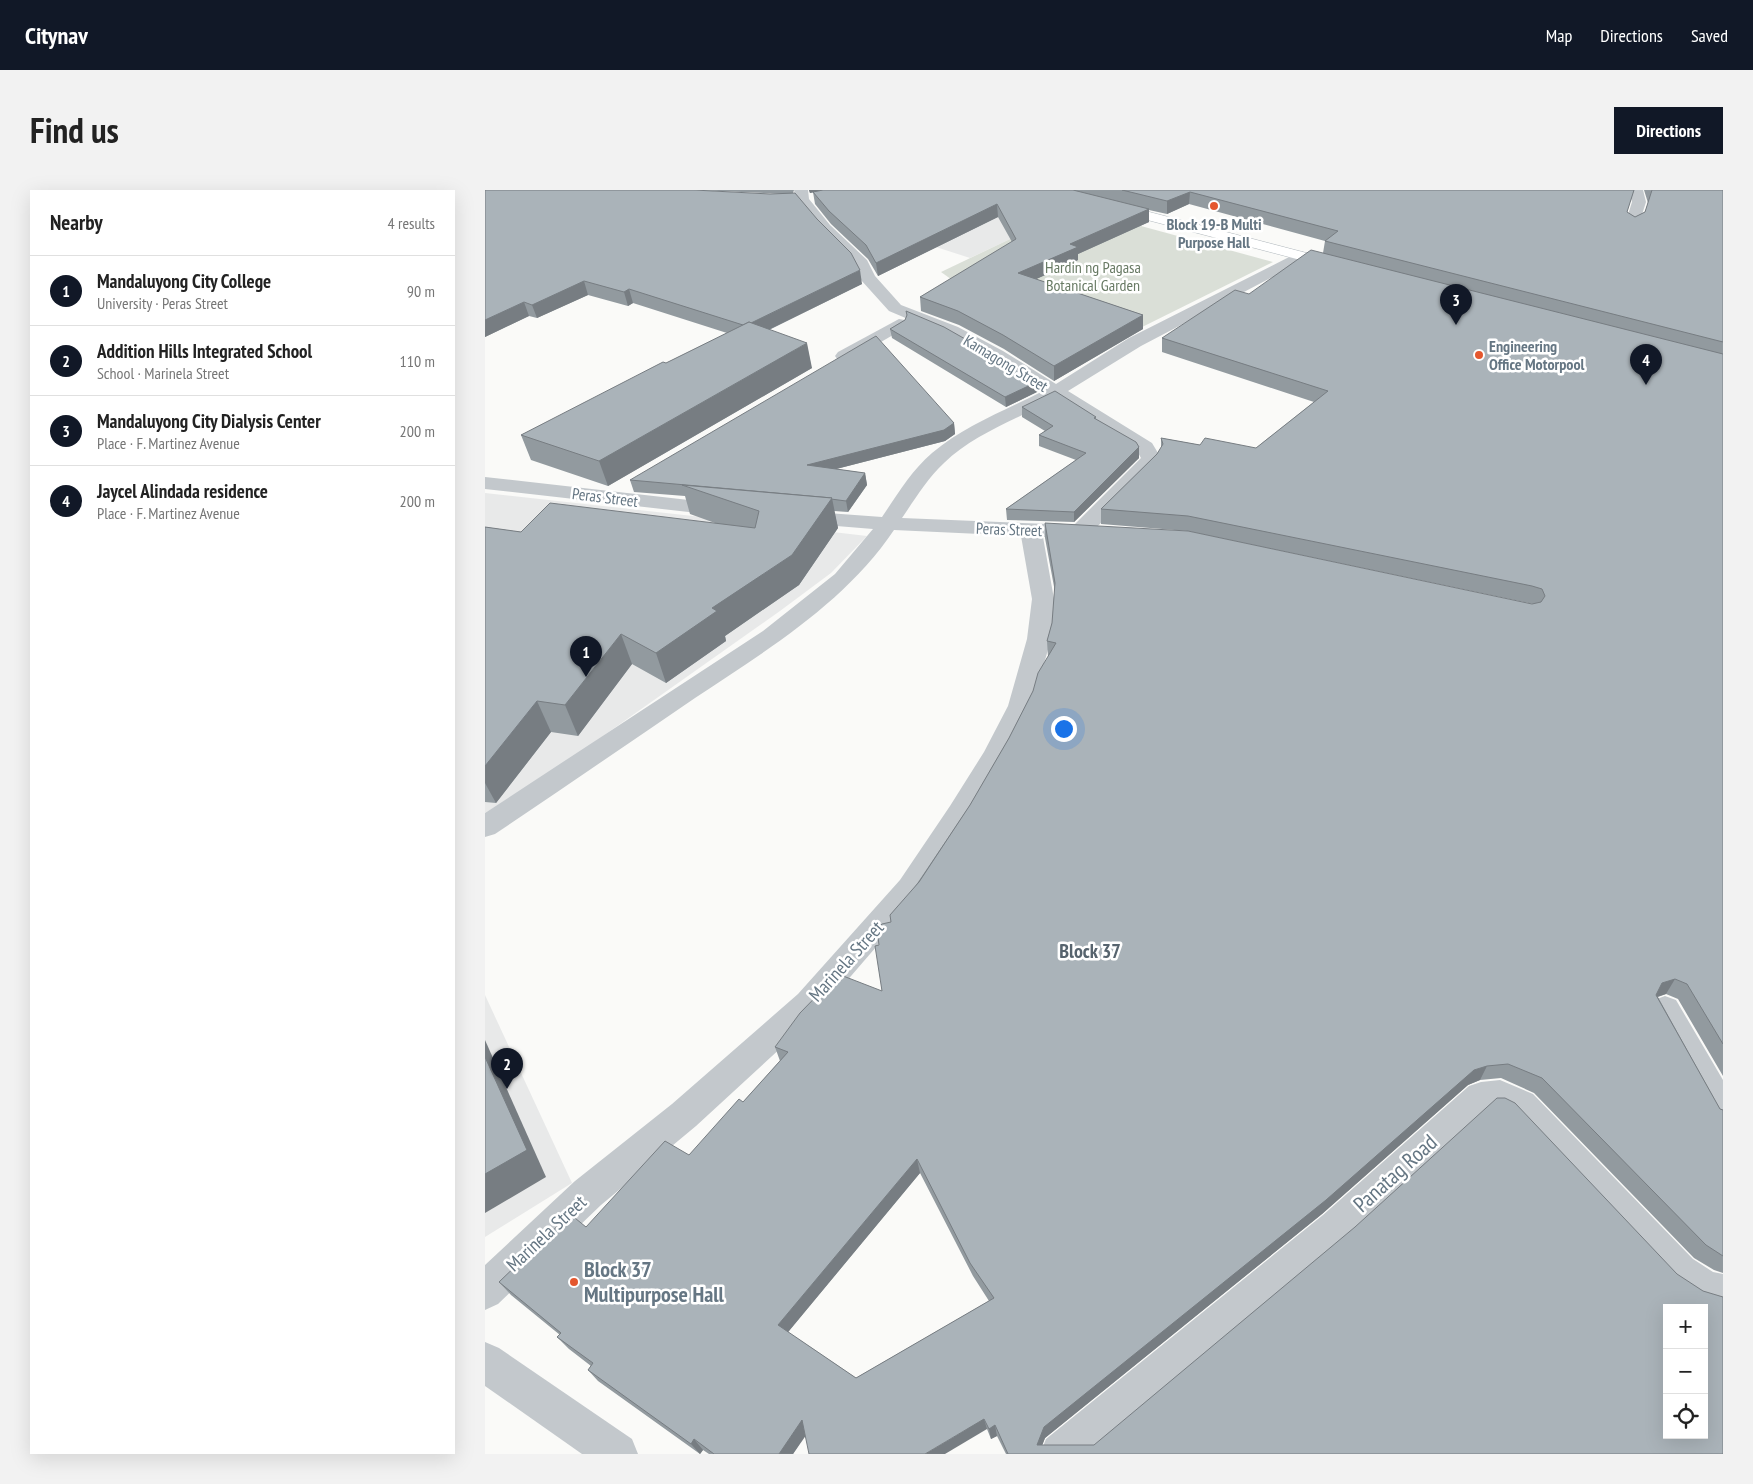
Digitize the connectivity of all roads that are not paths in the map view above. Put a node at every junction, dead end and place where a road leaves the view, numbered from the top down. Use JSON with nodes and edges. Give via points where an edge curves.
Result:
{"nodes":[{"id":1,"x":1049,"y":190,"type":"edge"},
{"id":2,"x":1093,"y":190,"type":"edge"},
{"id":3,"x":1636,"y":190,"type":"edge"},
{"id":4,"x":799,"y":197,"type":"edge"},
{"id":5,"x":819,"y":197,"type":"edge"},
{"id":6,"x":1632,"y":224,"type":"edge"},
{"id":7,"x":1299,"y":250,"type":"junction"},
{"id":8,"x":1349,"y":254,"type":"edge"},
{"id":9,"x":1359,"y":270,"type":"edge"},
{"id":10,"x":899,"y":324,"type":"edge"},
{"id":11,"x":832,"y":364,"type":"edge"},
{"id":12,"x":1055,"y":392,"type":"junction"},
{"id":13,"x":485,"y":483,"type":"edge"},
{"id":14,"x":631,"y":483,"type":"edge"},
{"id":15,"x":606,"y":498,"type":"junction"},
{"id":16,"x":741,"y":512,"type":"edge"},
{"id":17,"x":779,"y":515,"type":"edge"},
{"id":18,"x":889,"y":524,"type":"junction"},
{"id":19,"x":1031,"y":531,"type":"junction"},
{"id":20,"x":1080,"y":531,"type":"junction"},
{"id":21,"x":1109,"y":534,"type":"edge"},
{"id":22,"x":485,"y":827,"type":"edge"},
{"id":23,"x":1665,"y":1009,"type":"edge"},
{"id":24,"x":1723,"y":1111,"type":"edge"},
{"id":25,"x":485,"y":1291,"type":"edge"},
{"id":26,"x":1723,"y":1293,"type":"edge"},
{"id":27,"x":485,"y":1362,"type":"edge"},
{"id":28,"x":617,"y":1454,"type":"edge"},
{"id":29,"x":1061,"y":1454,"type":"edge"}],
"edges":[{"from":1,"to":7,"type":"main road"},
{"from":2,"to":7,"type":"main road"},
{"from":3,"to":6,"type":"street","via":[[1639,202]]},
{"from":4,"to":5,"type":"street"},
{"from":4,"to":12,"type":"street","name":"Kamagong Street","via":[[825,228],[862,263],[867,277],[895,308],[964,336]]},
{"from":7,"to":8,"type":"main road"},
{"from":7,"to":9,"type":"main road"},
{"from":7,"to":12,"type":"street"},
{"from":10,"to":11,"type":"street"},
{"from":12,"to":18,"type":"street","via":[[966,438],[938,458],[916,482]]},
{"from":12,"to":20,"type":"street","name":"Kamagong Street","via":[[1145,447],[1151,458]]},
{"from":13,"to":15,"type":"street","name":"Peras Street"},
{"from":14,"to":15,"type":"street"},
{"from":15,"to":16,"type":"street","name":"Peras Street"},
{"from":17,"to":18,"type":"street","name":"Peras Street"},
{"from":18,"to":19,"type":"street","name":"Peras Street"},
{"from":18,"to":22,"type":"street","via":[[843,579],[771,636]]},
{"from":19,"to":20,"type":"street","name":"Peras Street"},
{"from":19,"to":25,"type":"street","name":"Marinela Street","via":[[1043,599],[1039,639],[1020,706],[960,814],[910,888],[809,1003],[684,1115],[588,1193]]},
{"from":20,"to":21,"type":"street","name":"Peras Street"},
{"from":23,"to":24,"type":"street"},
{"from":26,"to":29,"type":"street","name":"Panatag Road","via":[[1705,1290],[1680,1272],[1521,1105],[1500,1095],[1481,1097],[1335,1227]]},
{"from":27,"to":28,"type":"street"}]}
